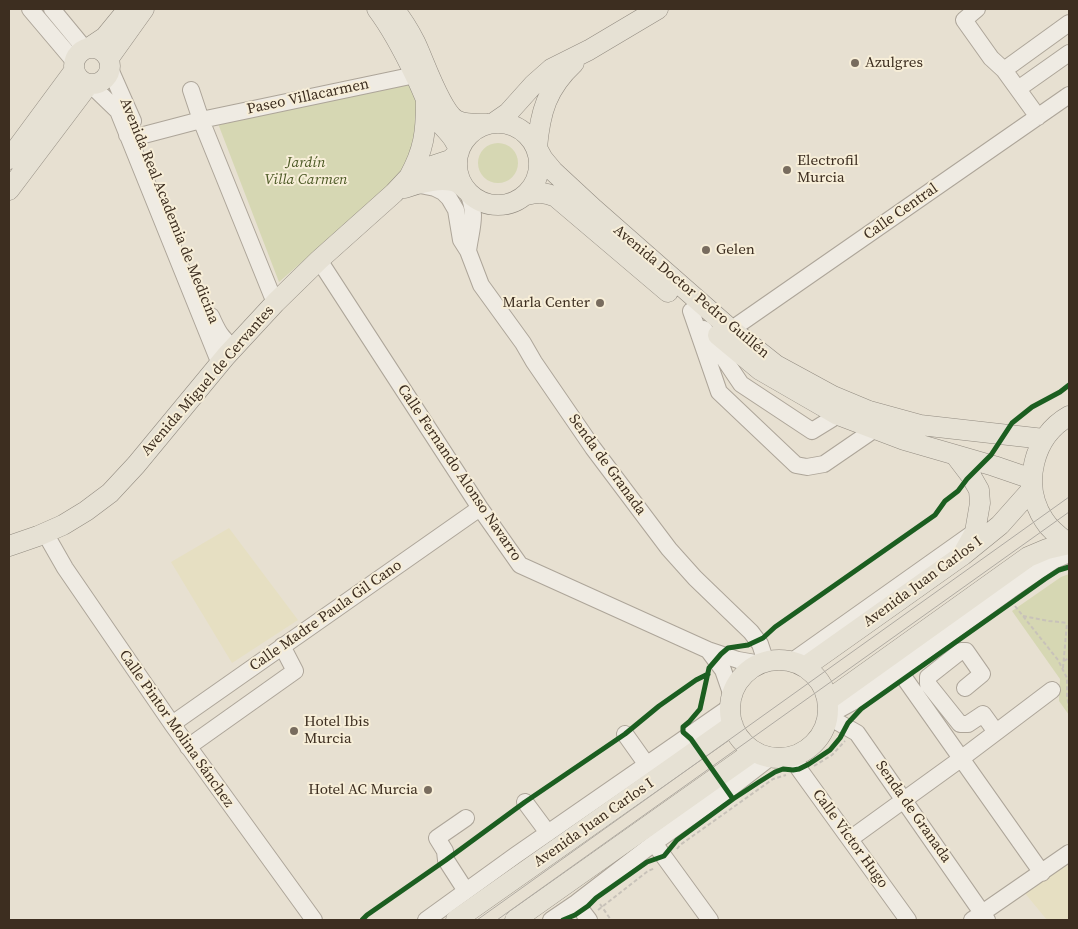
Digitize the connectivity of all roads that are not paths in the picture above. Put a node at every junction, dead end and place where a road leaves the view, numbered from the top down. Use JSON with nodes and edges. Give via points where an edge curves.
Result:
{"nodes":[{"id":1,"x":30,"y":9,"type":"edge"},
{"id":2,"x":52,"y":9,"type":"edge"},
{"id":3,"x":128,"y":9,"type":"edge"},
{"id":4,"x":144,"y":9,"type":"edge"},
{"id":5,"x":376,"y":9,"type":"edge"},
{"id":6,"x":394,"y":9,"type":"edge"},
{"id":7,"x":658,"y":9,"type":"edge"},
{"id":8,"x":977,"y":9,"type":"edge"},
{"id":9,"x":1069,"y":23,"type":"edge"},
{"id":10,"x":590,"y":50,"type":"junction"},
{"id":11,"x":1069,"y":53,"type":"edge"},
{"id":12,"x":109,"y":64,"type":"junction"},
{"id":13,"x":84,"y":66,"type":"junction"},
{"id":14,"x":1004,"y":70,"type":"junction"},
{"id":15,"x":415,"y":75,"type":"junction"},
{"id":16,"x":1018,"y":89,"type":"junction"},
{"id":17,"x":191,"y":90,"type":"dead end"},
{"id":18,"x":1069,"y":95,"type":"edge"},
{"id":19,"x":426,"y":99,"type":"junction"},
{"id":20,"x":1038,"y":117,"type":"junction"},
{"id":21,"x":201,"y":120,"type":"junction"},
{"id":22,"x":491,"y":123,"type":"junction"},
{"id":23,"x":134,"y":135,"type":"junction"},
{"id":24,"x":536,"y":148,"type":"junction"},
{"id":25,"x":459,"y":152,"type":"junction"},
{"id":26,"x":9,"y":160,"type":"edge"},
{"id":27,"x":412,"y":181,"type":"junction"},
{"id":28,"x":9,"y":190,"type":"edge"},
{"id":29,"x":467,"y":191,"type":"junction"},
{"id":30,"x":526,"y":195,"type":"junction"},
{"id":31,"x":468,"y":251,"type":"junction"},
{"id":32,"x":319,"y":260,"type":"junction"},
{"id":33,"x":275,"y":303,"type":"junction"},
{"id":34,"x":691,"y":311,"type":"junction"},
{"id":35,"x":732,"y":329,"type":"junction"},
{"id":36,"x":234,"y":348,"type":"junction"},
{"id":37,"x":220,"y":364,"type":"junction"},
{"id":38,"x":838,"y":415,"type":"junction"},
{"id":39,"x":1069,"y":416,"type":"edge"},
{"id":40,"x":875,"y":429,"type":"junction"},
{"id":41,"x":1044,"y":439,"type":"junction"},
{"id":42,"x":955,"y":455,"type":"junction"},
{"id":43,"x":1032,"y":484,"type":"junction"},
{"id":44,"x":480,"y":508,"type":"junction"},
{"id":45,"x":975,"y":532,"type":"junction"},
{"id":46,"x":45,"y":533,"type":"junction"},
{"id":47,"x":1069,"y":544,"type":"edge"},
{"id":48,"x":9,"y":546,"type":"edge"},
{"id":49,"x":1069,"y":554,"type":"edge"},
{"id":50,"x":963,"y":555,"type":"junction"},
{"id":51,"x":282,"y":646,"type":"junction"},
{"id":52,"x":708,"y":650,"type":"junction"},
{"id":53,"x":763,"y":663,"type":"junction"},
{"id":54,"x":798,"y":664,"type":"junction"},
{"id":55,"x":898,"y":670,"type":"junction"},
{"id":56,"x":965,"y":688,"type":"dead end"},
{"id":57,"x":1052,"y":690,"type":"dead end"},
{"id":58,"x":828,"y":708,"type":"junction"},
{"id":59,"x":948,"y":709,"type":"junction"},
{"id":60,"x":732,"y":710,"type":"junction"},
{"id":61,"x":934,"y":720,"type":"junction"},
{"id":62,"x":172,"y":724,"type":"junction"},
{"id":63,"x":996,"y":732,"type":"junction"},
{"id":64,"x":625,"y":734,"type":"dead end"},
{"id":65,"x":188,"y":747,"type":"junction"},
{"id":66,"x":962,"y":758,"type":"junction"},
{"id":67,"x":780,"y":762,"type":"junction"},
{"id":68,"x":647,"y":765,"type":"junction"},
{"id":69,"x":904,"y":800,"type":"junction"},
{"id":70,"x":525,"y":802,"type":"dead end"},
{"id":71,"x":466,"y":818,"type":"dead end"},
{"id":72,"x":548,"y":833,"type":"junction"},
{"id":73,"x":850,"y":839,"type":"junction"},
{"id":74,"x":659,"y":849,"type":"junction"},
{"id":75,"x":1069,"y":853,"type":"edge"},
{"id":76,"x":1042,"y":873,"type":"junction"},
{"id":77,"x":466,"y":892,"type":"junction"},
{"id":78,"x":576,"y":903,"type":"junction"},
{"id":79,"x":981,"y":918,"type":"edge"},
{"id":80,"x":314,"y":920,"type":"edge"},
{"id":81,"x":426,"y":920,"type":"edge"},
{"id":82,"x":456,"y":920,"type":"edge"},
{"id":83,"x":515,"y":920,"type":"edge"},
{"id":84,"x":551,"y":920,"type":"edge"},
{"id":85,"x":589,"y":920,"type":"edge"},
{"id":86,"x":710,"y":920,"type":"edge"},
{"id":87,"x":908,"y":920,"type":"edge"}],
"edges":[{"from":1,"to":13,"type":"street","name":"Avenida Real Academia de Medicina"},
{"from":2,"to":13,"type":"street","name":"Avenida Real Academia de Medicina"},
{"from":3,"to":13,"type":"main road"},
{"from":4,"to":12,"type":"main road"},
{"from":5,"to":15,"type":"main road","via":[[389,26]]},
{"from":6,"to":22,"type":"main road","via":[[415,42],[448,111],[458,121]]},
{"from":7,"to":10,"type":"main road"},
{"from":8,"to":14,"type":"street","via":[[964,20],[991,58]]},
{"from":9,"to":14,"type":"street"},
{"from":10,"to":22,"type":"main road","via":[[543,76],[508,112]]},
{"from":10,"to":24,"type":"main road","via":[[565,72],[547,98],[540,118]]},
{"from":11,"to":16,"type":"street"},
{"from":12,"to":13,"type":"main road","via":[[101,50]]},
{"from":12,"to":13,"type":"main road","via":[[106,77],[95,84]]},
{"from":12,"to":23,"type":"street","name":"Avenida Real Academia de Medicina"},
{"from":13,"to":23,"type":"street","name":"Avenida Real Academia de Medicina"},
{"from":13,"to":26,"type":"main road"},
{"from":13,"to":28,"type":"main road"},
{"from":14,"to":16,"type":"street"},
{"from":15,"to":19,"type":"main road"},
{"from":15,"to":21,"type":"street","name":"Paseo Villacarmen"},
{"from":16,"to":20,"type":"street"},
{"from":17,"to":21,"type":"street"},
{"from":18,"to":20,"type":"street","name":"Calle Central"},
{"from":19,"to":25,"type":"main road","via":[[454,139]]},
{"from":19,"to":27,"type":"main road","via":[[424,139]]},
{"from":20,"to":35,"type":"street","name":"Calle Central"},
{"from":21,"to":23,"type":"street","name":"Paseo Villacarmen"},
{"from":21,"to":33,"type":"street"},
{"from":22,"to":24,"type":"main road","via":[[517,126]]},
{"from":22,"to":25,"type":"main road","via":[[466,137]]},
{"from":23,"to":36,"type":"street","name":"Avenida Real Academia de Medicina","via":[[218,333]]},
{"from":23,"to":37,"type":"street","name":"Avenida Real Academia de Medicina"},
{"from":24,"to":30,"type":"main road","via":[[540,160],[539,173]]},
{"from":24,"to":35,"type":"main road","name":"Avenida Doctor Pedro Guillén","via":[[552,171]]},
{"from":25,"to":27,"type":"main road","name":"Avenida Miguel de Cervantes","via":[[450,160],[423,169]]},
{"from":25,"to":29,"type":"main road","via":[[459,176]]},
{"from":27,"to":29,"type":"main road","name":"Avenida Miguel de Cervantes","via":[[452,181]]},
{"from":27,"to":31,"type":"street","name":"Senda de Granada","via":[[435,188],[449,198],[456,210],[461,240]]},
{"from":27,"to":32,"type":"main road","name":"Avenida Miguel de Cervantes","via":[[394,193]]},
{"from":29,"to":30,"type":"main road","via":[[482,202],[500,205]]},
{"from":29,"to":31,"type":"street","via":[[473,207]]},
{"from":30,"to":34,"type":"main road","name":"Avenida Doctor Pedro Guillén","via":[[542,192],[556,197]]},
{"from":31,"to":53,"type":"street","name":"Senda de Granada","via":[[481,285],[593,448],[669,549],[754,636],[760,644]]},
{"from":32,"to":33,"type":"main road","name":"Avenida Miguel de Cervantes"},
{"from":32,"to":44,"type":"street","name":"Calle Fernando Alonso Navarro"},
{"from":33,"to":36,"type":"main road","name":"Avenida Miguel de Cervantes"},
{"from":34,"to":38,"type":"main road","name":"Avenida Doctor Pedro Guillén","via":[[760,370]]},
{"from":34,"to":38,"type":"street","via":[[741,384],[812,431]]},
{"from":34,"to":40,"type":"street","via":[[719,392],[796,465],[824,464]]},
{"from":35,"to":41,"type":"main road","name":"Avenida Doctor Pedro Guillén","via":[[776,365],[833,396],[869,411],[920,425]]},
{"from":36,"to":37,"type":"main road","name":"Avenida Miguel de Cervantes"},
{"from":37,"to":46,"type":"main road","name":"Avenida Miguel de Cervantes","via":[[116,487],[79,515]]},
{"from":38,"to":40,"type":"main road","name":"Avenida Doctor Pedro Guillén"},
{"from":39,"to":41,"type":"main road"},
{"from":40,"to":42,"type":"main road","name":"Avenida Doctor Pedro Guillén"},
{"from":41,"to":43,"type":"main road","via":[[1035,458]]},
{"from":42,"to":43,"type":"main road","name":"Avenida Doctor Pedro Guillén"},
{"from":42,"to":45,"type":"main road","via":[[979,490]]},
{"from":43,"to":47,"type":"main road","via":[[1036,505],[1044,521]]},
{"from":43,"to":50,"type":"main road","name":"Avenida Juan Carlos I","via":[[1000,525]]},
{"from":44,"to":51,"type":"street","name":"Calle Madre Paula Gil Cano"},
{"from":44,"to":52,"type":"street","name":"Calle Fernando Alonso Navarro","via":[[520,565]]},
{"from":45,"to":50,"type":"main road"},
{"from":45,"to":54,"type":"street"},
{"from":46,"to":48,"type":"main road","name":"Avenida Miguel de Cervantes"},
{"from":46,"to":62,"type":"street","name":"Calle Pintor Molina Sánchez","via":[[65,568]]},
{"from":47,"to":58,"type":"main road","via":[[1028,557]]},
{"from":49,"to":55,"type":"street","via":[[1020,583]]},
{"from":50,"to":54,"type":"main road","name":"Avenida Juan Carlos I"},
{"from":51,"to":62,"type":"street","name":"Calle Madre Paula Gil Cano"},
{"from":51,"to":65,"type":"street","via":[[295,671]]},
{"from":52,"to":53,"type":"street","name":"Calle Fernando Alonso Navarro","via":[[738,660]]},
{"from":52,"to":60,"type":"street","via":[[722,670]]},
{"from":53,"to":54,"type":"main road","via":[[778,660]]},
{"from":53,"to":60,"type":"main road","name":"Avenida Juan Carlos I","via":[[743,677]]},
{"from":54,"to":58,"type":"main road","via":[[823,687]]},
{"from":55,"to":58,"type":"street","via":[[860,698]]},
{"from":55,"to":61,"type":"street"},
{"from":56,"to":59,"type":"street","via":[[982,674],[966,651],[962,651],[928,677],[928,684]]},
{"from":57,"to":63,"type":"street"},
{"from":58,"to":67,"type":"main road","via":[[822,733],[811,746]]},
{"from":58,"to":69,"type":"street","name":"Senda de Granada","via":[[846,727],[857,733]]},
{"from":59,"to":61,"type":"street"},
{"from":59,"to":63,"type":"street","via":[[960,724],[968,724],[983,714]]},
{"from":60,"to":67,"type":"main road","via":[[737,735],[744,744]]},
{"from":60,"to":68,"type":"street"},
{"from":60,"to":82,"type":"main road","name":"Avenida Juan Carlos I"},
{"from":61,"to":66,"type":"street"},
{"from":62,"to":65,"type":"street","name":"Calle Pintor Molina Sánchez"},
{"from":63,"to":66,"type":"street"},
{"from":64,"to":68,"type":"street"},
{"from":65,"to":80,"type":"street","name":"Calle Pintor Molina Sánchez"},
{"from":66,"to":69,"type":"street"},
{"from":66,"to":76,"type":"street"},
{"from":67,"to":73,"type":"street","name":"Calle Víctor Hugo"},
{"from":67,"to":74,"type":"street","via":[[727,791]]},
{"from":67,"to":83,"type":"main road"},
{"from":68,"to":72,"type":"street"},
{"from":69,"to":73,"type":"street"},
{"from":69,"to":79,"type":"street","name":"Senda de Granada"},
{"from":70,"to":72,"type":"street"},
{"from":71,"to":77,"type":"street","via":[[437,838]]},
{"from":72,"to":77,"type":"street"},
{"from":73,"to":87,"type":"street","name":"Calle Víctor Hugo"},
{"from":74,"to":78,"type":"street"},
{"from":74,"to":86,"type":"street"},
{"from":75,"to":76,"type":"street"},
{"from":76,"to":79,"type":"street"},
{"from":77,"to":81,"type":"street"},
{"from":78,"to":84,"type":"street"},
{"from":78,"to":85,"type":"street"}]}
